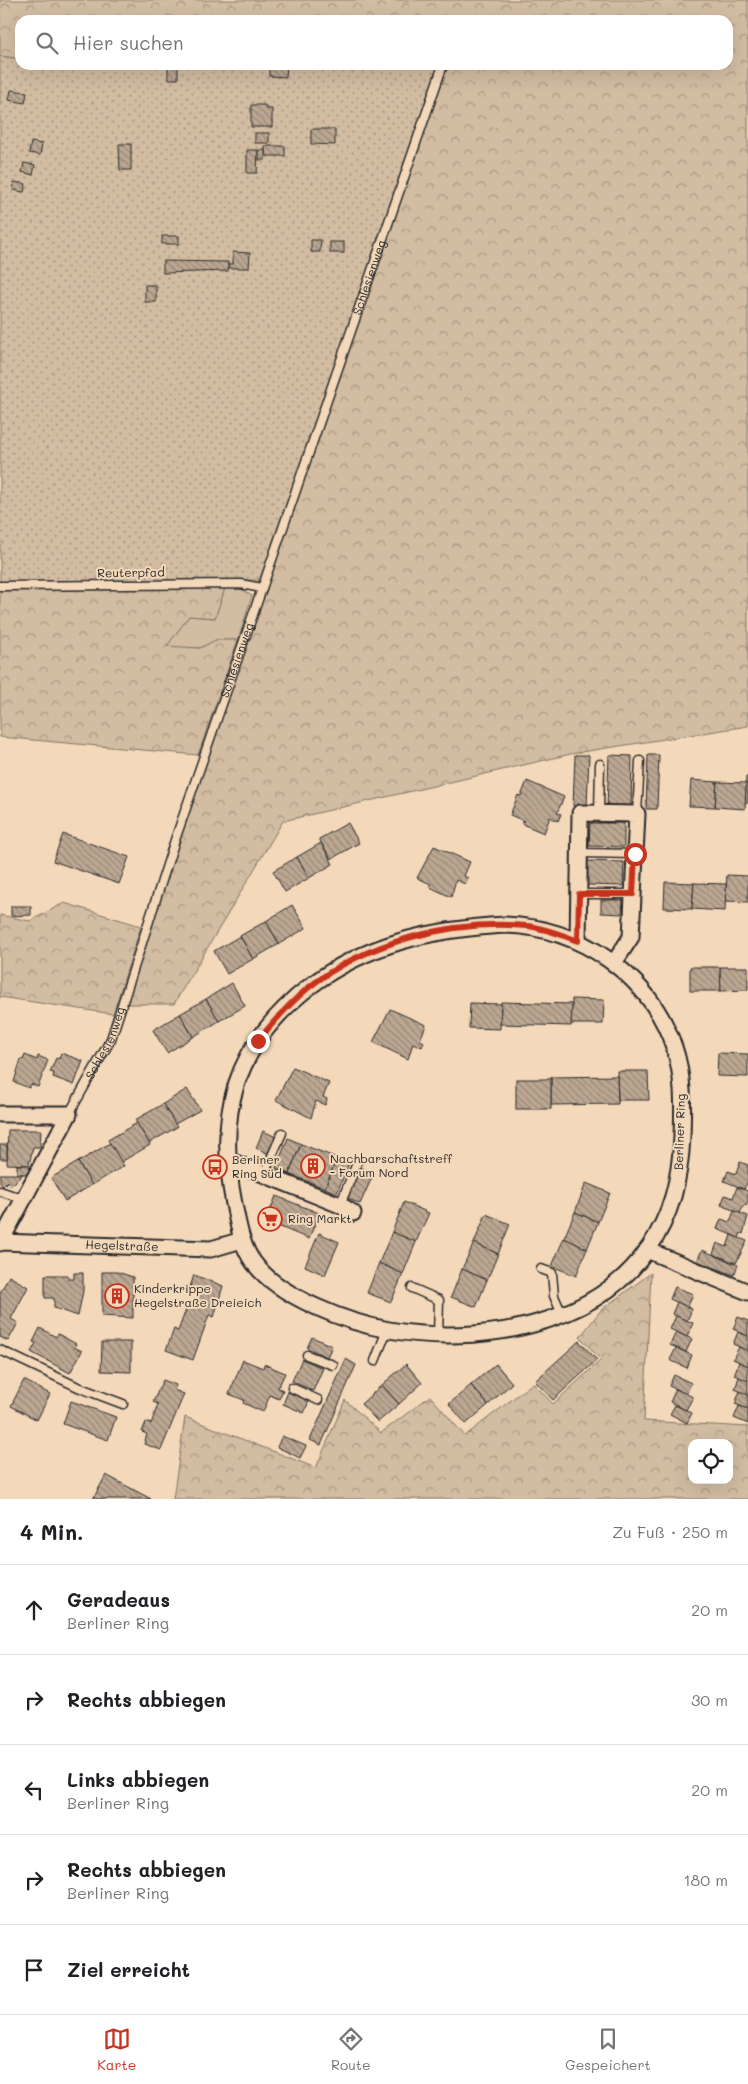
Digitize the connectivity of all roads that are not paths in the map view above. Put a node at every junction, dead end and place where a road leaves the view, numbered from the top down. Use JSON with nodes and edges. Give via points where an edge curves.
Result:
{"nodes":[{"id":1,"x":441,"y":70,"type":"edge"},
{"id":2,"x":0,"y":586,"type":"edge"},
{"id":3,"x":262,"y":588,"type":"junction"},
{"id":4,"x":640,"y":761,"type":"dead end"},
{"id":5,"x":600,"y":764,"type":"dead end"},
{"id":6,"x":599,"y":813,"type":"junction"},
{"id":7,"x":637,"y":814,"type":"junction"},
{"id":8,"x":580,"y":853,"type":"junction"},
{"id":9,"x":635,"y":854,"type":"junction"},
{"id":10,"x":579,"y":894,"type":"junction"},
{"id":11,"x":633,"y":894,"type":"junction"},
{"id":12,"x":578,"y":941,"type":"junction"},
{"id":13,"x":614,"y":963,"type":"junction"},
{"id":14,"x":0,"y":1114,"type":"edge"},
{"id":15,"x":69,"y":1114,"type":"junction"},
{"id":16,"x":282,"y":1133,"type":"dead end"},
{"id":17,"x":228,"y":1160,"type":"junction"},
{"id":18,"x":357,"y":1163,"type":"dead end"},
{"id":19,"x":264,"y":1174,"type":"junction"},
{"id":20,"x":0,"y":1190,"type":"edge"},
{"id":21,"x":22,"y":1199,"type":"junction"},
{"id":22,"x":346,"y":1209,"type":"joint"},
{"id":23,"x":242,"y":1240,"type":"junction"},
{"id":24,"x":0,"y":1242,"type":"edge"},
{"id":25,"x":648,"y":1250,"type":"junction"},
{"id":26,"x":541,"y":1269,"type":"dead end"},
{"id":27,"x":412,"y":1288,"type":"dead end"},
{"id":28,"x":748,"y":1292,"type":"edge"},
{"id":29,"x":562,"y":1314,"type":"junction"},
{"id":30,"x":387,"y":1330,"type":"junction"},
{"id":31,"x":438,"y":1335,"type":"junction"},
{"id":32,"x":0,"y":1350,"type":"edge"},
{"id":33,"x":307,"y":1355,"type":"dead end"},
{"id":34,"x":375,"y":1361,"type":"dead end"},
{"id":35,"x":333,"y":1365,"type":"dead end"},
{"id":36,"x":292,"y":1388,"type":"dead end"},
{"id":37,"x":318,"y":1400,"type":"dead end"},
{"id":38,"x":123,"y":1404,"type":"dead end"}],
"edges":[{"from":1,"to":3,"type":"lane","name":"Schlesienweg"},
{"from":2,"to":3,"type":"lane","name":"Reuterpfad","via":[[241,584]]},
{"from":3,"to":15,"type":"lane","name":"Schlesienweg","via":[[111,1039]]},
{"from":4,"to":7,"type":"lane"},
{"from":5,"to":6,"type":"lane"},
{"from":6,"to":7,"type":"street"},
{"from":6,"to":8,"type":"street","via":[[580,812]]},
{"from":7,"to":9,"type":"street"},
{"from":8,"to":9,"type":"lane"},
{"from":8,"to":10,"type":"street"},
{"from":9,"to":11,"type":"street"},
{"from":10,"to":11,"type":"lane"},
{"from":10,"to":12,"type":"street"},
{"from":11,"to":13,"type":"street","via":[[631,937]]},
{"from":12,"to":13,"type":"street","name":"Berliner Ring"},
{"from":12,"to":17,"type":"street","name":"Berliner Ring","via":[[528,926],[456,928],[376,949],[327,974],[281,1014],[248,1058],[228,1110]]},
{"from":13,"to":25,"type":"street","name":"Berliner Ring","via":[[660,1014],[675,1051],[680,1075],[682,1121],[678,1181],[664,1223]]},
{"from":14,"to":15,"type":"street"},
{"from":15,"to":21,"type":"street","name":"Schlesienweg"},
{"from":16,"to":19,"type":"lane"},
{"from":17,"to":19,"type":"street"},
{"from":17,"to":23,"type":"street","name":"Berliner Ring"},
{"from":18,"to":22,"type":"lane"},
{"from":19,"to":22,"type":"street"},
{"from":20,"to":21,"type":"lane"},
{"from":21,"to":24,"type":"street","name":"Schlesienweg"},
{"from":23,"to":24,"type":"street","name":"Hegelstraße","via":[[211,1249]]},
{"from":23,"to":30,"type":"street","name":"Berliner Ring","via":[[254,1263],[295,1295],[342,1318]]},
{"from":25,"to":28,"type":"street"},
{"from":25,"to":29,"type":"street","name":"Berliner Ring","via":[[611,1287]]},
{"from":26,"to":29,"type":"lane","via":[[552,1273],[554,1296]]},
{"from":27,"to":31,"type":"lane","via":[[439,1300]]},
{"from":29,"to":31,"type":"street","name":"Berliner Ring","via":[[507,1329]]},
{"from":30,"to":31,"type":"street","name":"Berliner Ring"},
{"from":30,"to":34,"type":"lane"},
{"from":32,"to":38,"type":"lane","via":[[78,1388]]},
{"from":33,"to":35,"type":"lane"},
{"from":36,"to":37,"type":"lane"}]}
